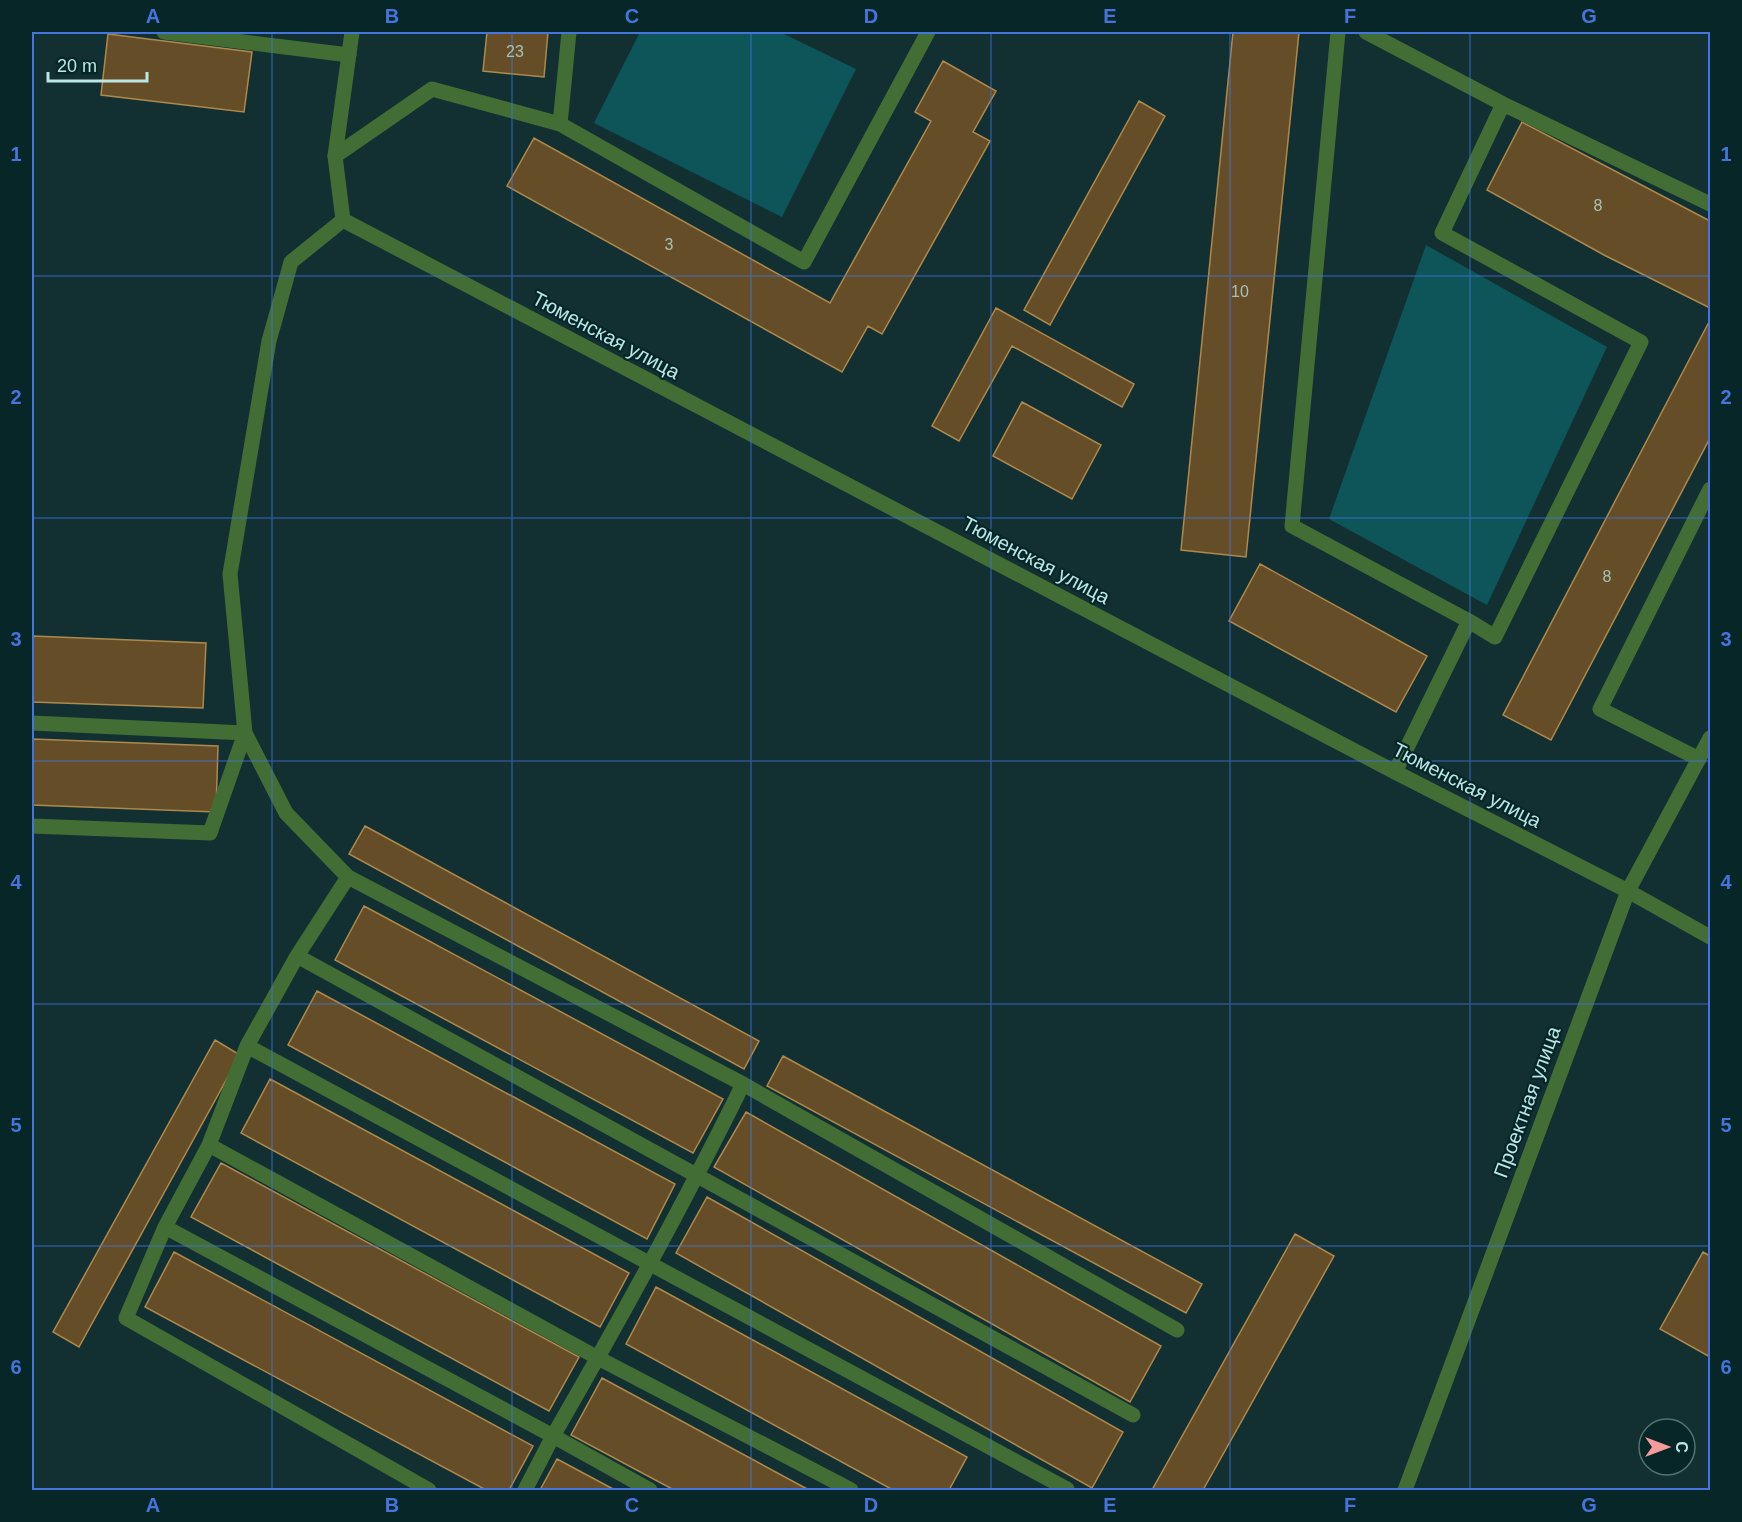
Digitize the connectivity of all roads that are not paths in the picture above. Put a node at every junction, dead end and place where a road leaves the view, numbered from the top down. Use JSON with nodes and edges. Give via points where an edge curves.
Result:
{"nodes":[{"id":1,"x":164,"y":32,"type":"edge"},
{"id":2,"x":352,"y":32,"type":"edge"},
{"id":3,"x":569,"y":32,"type":"edge"},
{"id":4,"x":928,"y":32,"type":"edge"},
{"id":5,"x":1338,"y":32,"type":"edge"},
{"id":6,"x":1366,"y":32,"type":"edge"},
{"id":7,"x":349,"y":55,"type":"junction"},
{"id":8,"x":1503,"y":104,"type":"junction"},
{"id":9,"x":560,"y":124,"type":"junction"},
{"id":10,"x":335,"y":156,"type":"junction"},
{"id":11,"x":1710,"y":204,"type":"edge"},
{"id":12,"x":343,"y":220,"type":"junction"},
{"id":13,"x":1710,"y":489,"type":"edge"},
{"id":14,"x":1468,"y":621,"type":"junction"},
{"id":15,"x":32,"y":723,"type":"edge"},
{"id":16,"x":245,"y":733,"type":"junction"},
{"id":17,"x":1710,"y":738,"type":"edge"},
{"id":18,"x":1700,"y":759,"type":"junction"},
{"id":19,"x":1395,"y":772,"type":"junction"},
{"id":20,"x":32,"y":826,"type":"edge"},
{"id":21,"x":348,"y":878,"type":"junction"},
{"id":22,"x":1628,"y":891,"type":"junction"},
{"id":23,"x":1710,"y":937,"type":"edge"},
{"id":24,"x":297,"y":956,"type":"junction"},
{"id":25,"x":247,"y":1046,"type":"junction"},
{"id":26,"x":743,"y":1084,"type":"junction"},
{"id":27,"x":209,"y":1144,"type":"junction"},
{"id":28,"x":698,"y":1175,"type":"junction"},
{"id":29,"x":165,"y":1227,"type":"junction"},
{"id":30,"x":651,"y":1263,"type":"junction"},
{"id":31,"x":1177,"y":1330,"type":"dead end"},
{"id":32,"x":598,"y":1359,"type":"junction"},
{"id":33,"x":1133,"y":1415,"type":"dead end"},
{"id":34,"x":553,"y":1436,"type":"junction"},
{"id":35,"x":1067,"y":1489,"type":"edge"},
{"id":36,"x":429,"y":1491,"type":"edge"},
{"id":37,"x":525,"y":1491,"type":"edge"},
{"id":38,"x":650,"y":1491,"type":"edge"},
{"id":39,"x":851,"y":1491,"type":"edge"},
{"id":40,"x":1405,"y":1491,"type":"edge"}],
"edges":[{"from":1,"to":7,"type":"street"},
{"from":2,"to":7,"type":"street"},
{"from":3,"to":9,"type":"street"},
{"from":4,"to":9,"type":"street","via":[[804,262]]},
{"from":5,"to":14,"type":"street","via":[[1292,526]]},
{"from":6,"to":8,"type":"street"},
{"from":7,"to":10,"type":"street"},
{"from":8,"to":11,"type":"street"},
{"from":8,"to":14,"type":"street","via":[[1442,233],[1641,342],[1495,637]]},
{"from":9,"to":10,"type":"street","via":[[432,89]]},
{"from":10,"to":12,"type":"street"},
{"from":12,"to":16,"type":"street","via":[[291,262],[269,341],[230,574]]},
{"from":12,"to":19,"type":"street","name":"Тюменская улица"},
{"from":13,"to":18,"type":"street","via":[[1600,709]]},
{"from":14,"to":19,"type":"street"},
{"from":15,"to":16,"type":"street"},
{"from":16,"to":20,"type":"street","via":[[210,833]]},
{"from":16,"to":21,"type":"street","via":[[286,813]]},
{"from":17,"to":18,"type":"street","name":"Проектная улица"},
{"from":18,"to":22,"type":"street","name":"Проектная улица"},
{"from":19,"to":22,"type":"street","name":"Тюменская улица"},
{"from":21,"to":24,"type":"street"},
{"from":21,"to":26,"type":"street"},
{"from":22,"to":23,"type":"street","name":"Тюменская улица"},
{"from":22,"to":40,"type":"street","name":"Проектная улица"},
{"from":24,"to":25,"type":"street"},
{"from":24,"to":28,"type":"street"},
{"from":25,"to":27,"type":"street"},
{"from":25,"to":30,"type":"street"},
{"from":26,"to":28,"type":"street"},
{"from":26,"to":31,"type":"street"},
{"from":27,"to":29,"type":"street"},
{"from":27,"to":32,"type":"street"},
{"from":28,"to":30,"type":"street"},
{"from":28,"to":33,"type":"street"},
{"from":29,"to":34,"type":"street"},
{"from":29,"to":36,"type":"street","via":[[126,1318]]},
{"from":30,"to":32,"type":"street"},
{"from":30,"to":35,"type":"street"},
{"from":32,"to":34,"type":"street"},
{"from":32,"to":39,"type":"street"},
{"from":34,"to":37,"type":"street"},
{"from":34,"to":38,"type":"street"}]}
